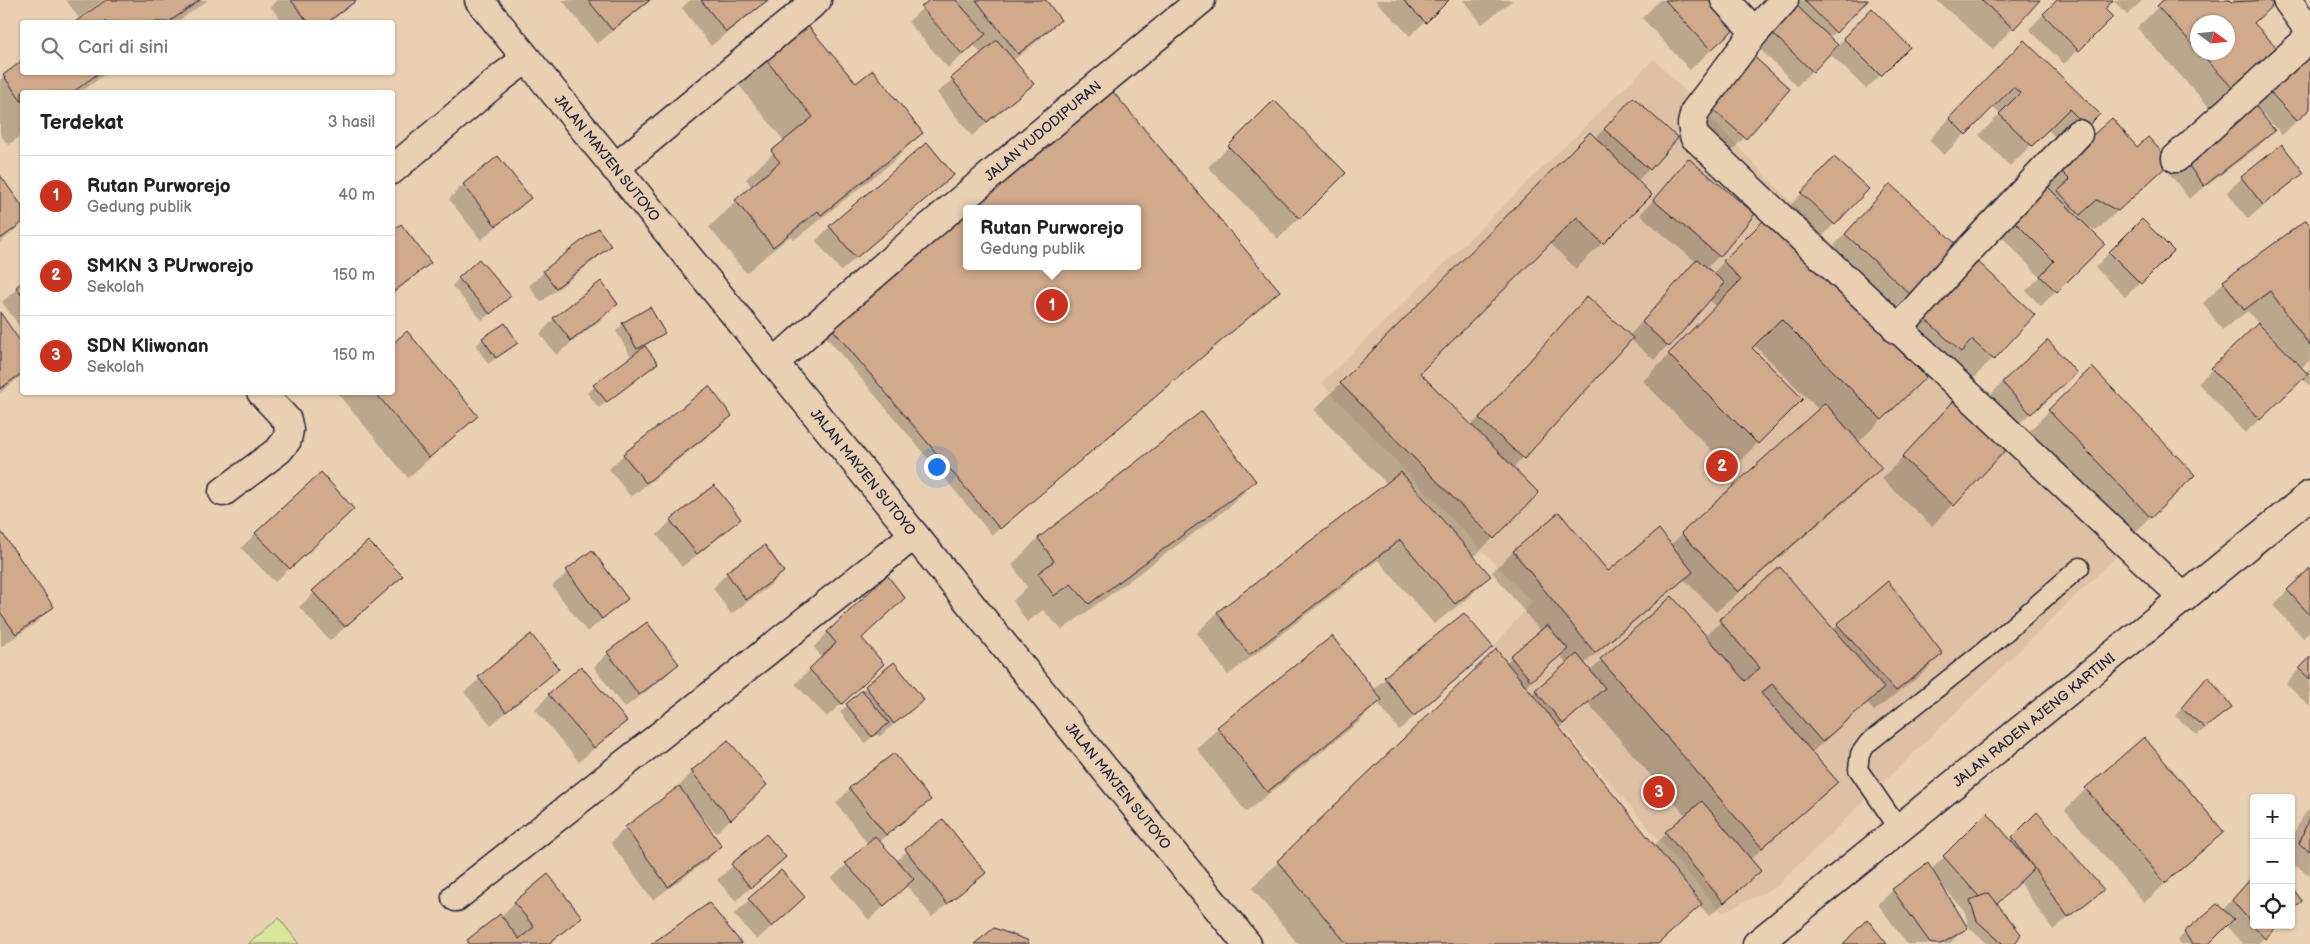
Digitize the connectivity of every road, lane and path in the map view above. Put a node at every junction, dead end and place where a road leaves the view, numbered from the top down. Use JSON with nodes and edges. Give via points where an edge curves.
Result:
{"nodes":[{"id":1,"x":479,"y":0,"type":"edge"},
{"id":2,"x":816,"y":0,"type":"edge"},
{"id":3,"x":1201,"y":0,"type":"edge"},
{"id":4,"x":1725,"y":0,"type":"edge"},
{"id":5,"x":1784,"y":0,"type":"edge"},
{"id":6,"x":2287,"y":0,"type":"edge"},
{"id":7,"x":1755,"y":32,"type":"junction"},
{"id":8,"x":2310,"y":32,"type":"edge"},
{"id":9,"x":2310,"y":37,"type":"edge"},
{"id":10,"x":526,"y":59,"type":"junction"},
{"id":11,"x":2078,"y":134,"type":"dead end"},
{"id":12,"x":2176,"y":158,"type":"dead end"},
{"id":13,"x":395,"y":167,"type":"edge"},
{"id":14,"x":615,"y":168,"type":"junction"},
{"id":15,"x":1898,"y":330,"type":"junction"},
{"id":16,"x":774,"y":363,"type":"junction"},
{"id":17,"x":264,"y":395,"type":"edge"},
{"id":18,"x":223,"y":492,"type":"dead end"},
{"id":19,"x":2310,"y":495,"type":"edge"},
{"id":20,"x":914,"y":535,"type":"junction"},
{"id":21,"x":2080,"y":567,"type":"dead end"},
{"id":22,"x":2184,"y":598,"type":"junction"},
{"id":23,"x":1899,"y":829,"type":"junction"},
{"id":24,"x":456,"y":897,"type":"dead end"},
{"id":25,"x":1246,"y":944,"type":"edge"},
{"id":26,"x":1757,"y":944,"type":"edge"}],
"edges":[{"from":1,"to":10,"type":"street","name":"JALAN MAYJEN SUTOYO"},
{"from":2,"to":14,"type":"street"},
{"from":3,"to":16,"type":"street","name":"JALAN YUDODIPURAN","via":[[1038,135]]},
{"from":4,"to":7,"type":"street"},
{"from":5,"to":7,"type":"street"},
{"from":6,"to":8,"type":"street"},
{"from":7,"to":15,"type":"street","via":[[1695,111],[1694,136]]},
{"from":9,"to":12,"type":"street"},
{"from":10,"to":13,"type":"street"},
{"from":10,"to":14,"type":"street","name":"JALAN MAYJEN SUTOYO"},
{"from":11,"to":15,"type":"street"},
{"from":14,"to":16,"type":"street","name":"JALAN MAYJEN SUTOYO"},
{"from":15,"to":22,"type":"street"},
{"from":16,"to":20,"type":"street","name":"JALAN MAYJEN SUTOYO"},
{"from":17,"to":18,"type":"street","via":[[287,420],[290,430],[287,440],[279,450]]},
{"from":19,"to":22,"type":"street","name":"JALAN RADEN AJENG KARTINI"},
{"from":20,"to":24,"type":"street"},
{"from":20,"to":25,"type":"street","name":"JALAN MAYJEN SUTOYO"},
{"from":21,"to":23,"type":"lane","via":[[1984,651],[1868,742],[1860,754],[1858,769]]},
{"from":22,"to":23,"type":"street","name":"JALAN RADEN AJENG KARTINI"},
{"from":23,"to":26,"type":"street","name":"JALAN RADEN AJENG KARTINI"}]}
